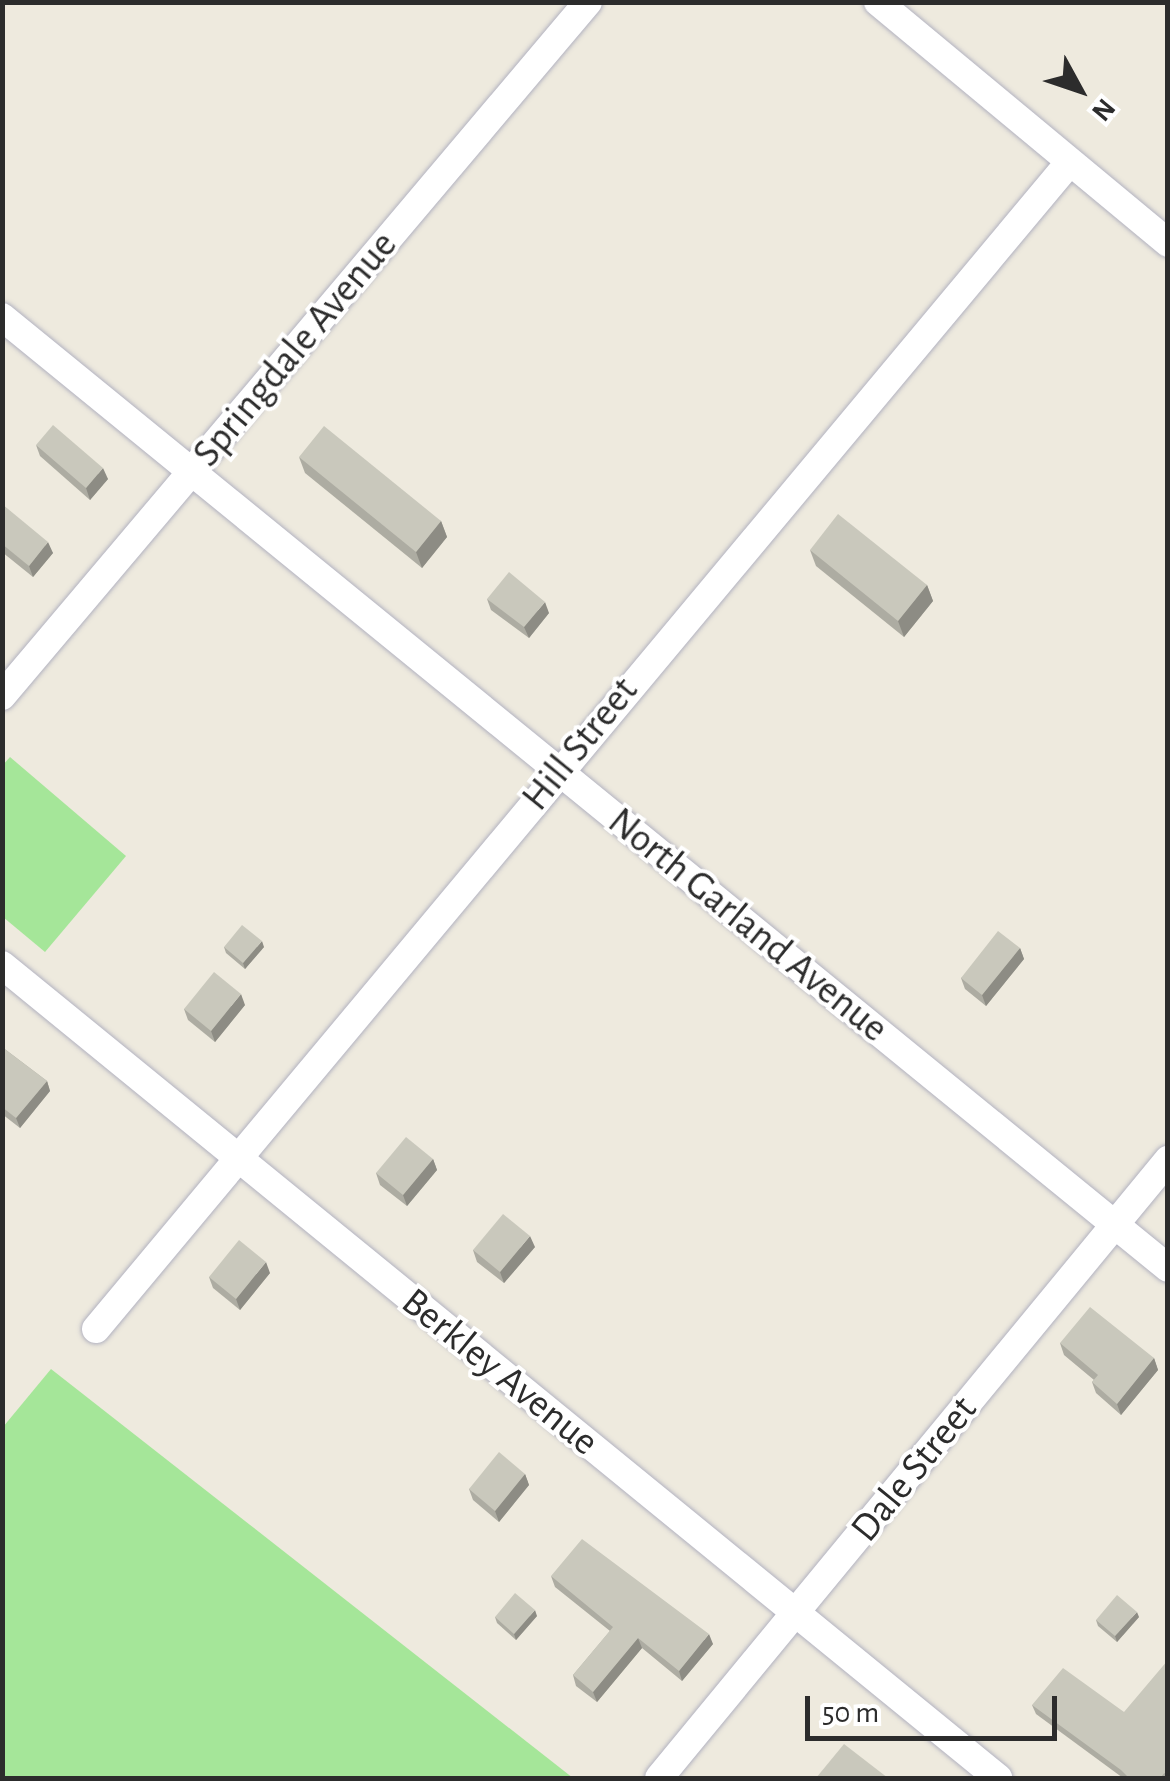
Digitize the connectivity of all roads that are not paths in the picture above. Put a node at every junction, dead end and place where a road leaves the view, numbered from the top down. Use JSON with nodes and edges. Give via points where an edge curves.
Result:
{"nodes":[{"id":1,"x":588,"y":2,"type":"edge"},
{"id":2,"x":878,"y":2,"type":"edge"},
{"id":3,"x":1070,"y":162,"type":"junction"},
{"id":4,"x":1168,"y":243,"type":"edge"},
{"id":5,"x":2,"y":317,"type":"edge"},
{"id":6,"x":192,"y":470,"type":"junction"},
{"id":7,"x":2,"y":696,"type":"edge"},
{"id":8,"x":559,"y":770,"type":"junction"},
{"id":9,"x":2,"y":964,"type":"edge"},
{"id":10,"x":235,"y":1155,"type":"junction"},
{"id":11,"x":1168,"y":1160,"type":"edge"},
{"id":12,"x":1114,"y":1224,"type":"junction"},
{"id":13,"x":1168,"y":1268,"type":"edge"},
{"id":14,"x":96,"y":1329,"type":"dead end"},
{"id":15,"x":796,"y":1613,"type":"junction"},
{"id":16,"x":659,"y":1778,"type":"edge"},
{"id":17,"x":998,"y":1778,"type":"edge"}],
"edges":[{"from":1,"to":6,"type":"street","name":"Springdale Avenue"},
{"from":2,"to":3,"type":"street"},
{"from":3,"to":4,"type":"street"},
{"from":3,"to":8,"type":"street","name":"Hill Street"},
{"from":5,"to":6,"type":"street","name":"North Garland Avenue"},
{"from":6,"to":7,"type":"street","name":"Springdale Avenue"},
{"from":6,"to":8,"type":"street","name":"North Garland Avenue"},
{"from":8,"to":10,"type":"street","name":"Hill Street"},
{"from":8,"to":12,"type":"street","name":"North Garland Avenue"},
{"from":9,"to":10,"type":"street","name":"Berkley Avenue"},
{"from":10,"to":14,"type":"street","name":"Hill Street"},
{"from":10,"to":15,"type":"street","name":"Berkley Avenue"},
{"from":11,"to":12,"type":"street","name":"Dale Street"},
{"from":12,"to":13,"type":"street","name":"North Garland Avenue"},
{"from":12,"to":15,"type":"street","name":"Dale Street"},
{"from":15,"to":16,"type":"street","name":"Dale Street"},
{"from":15,"to":17,"type":"street","name":"Berkley Avenue"}]}
